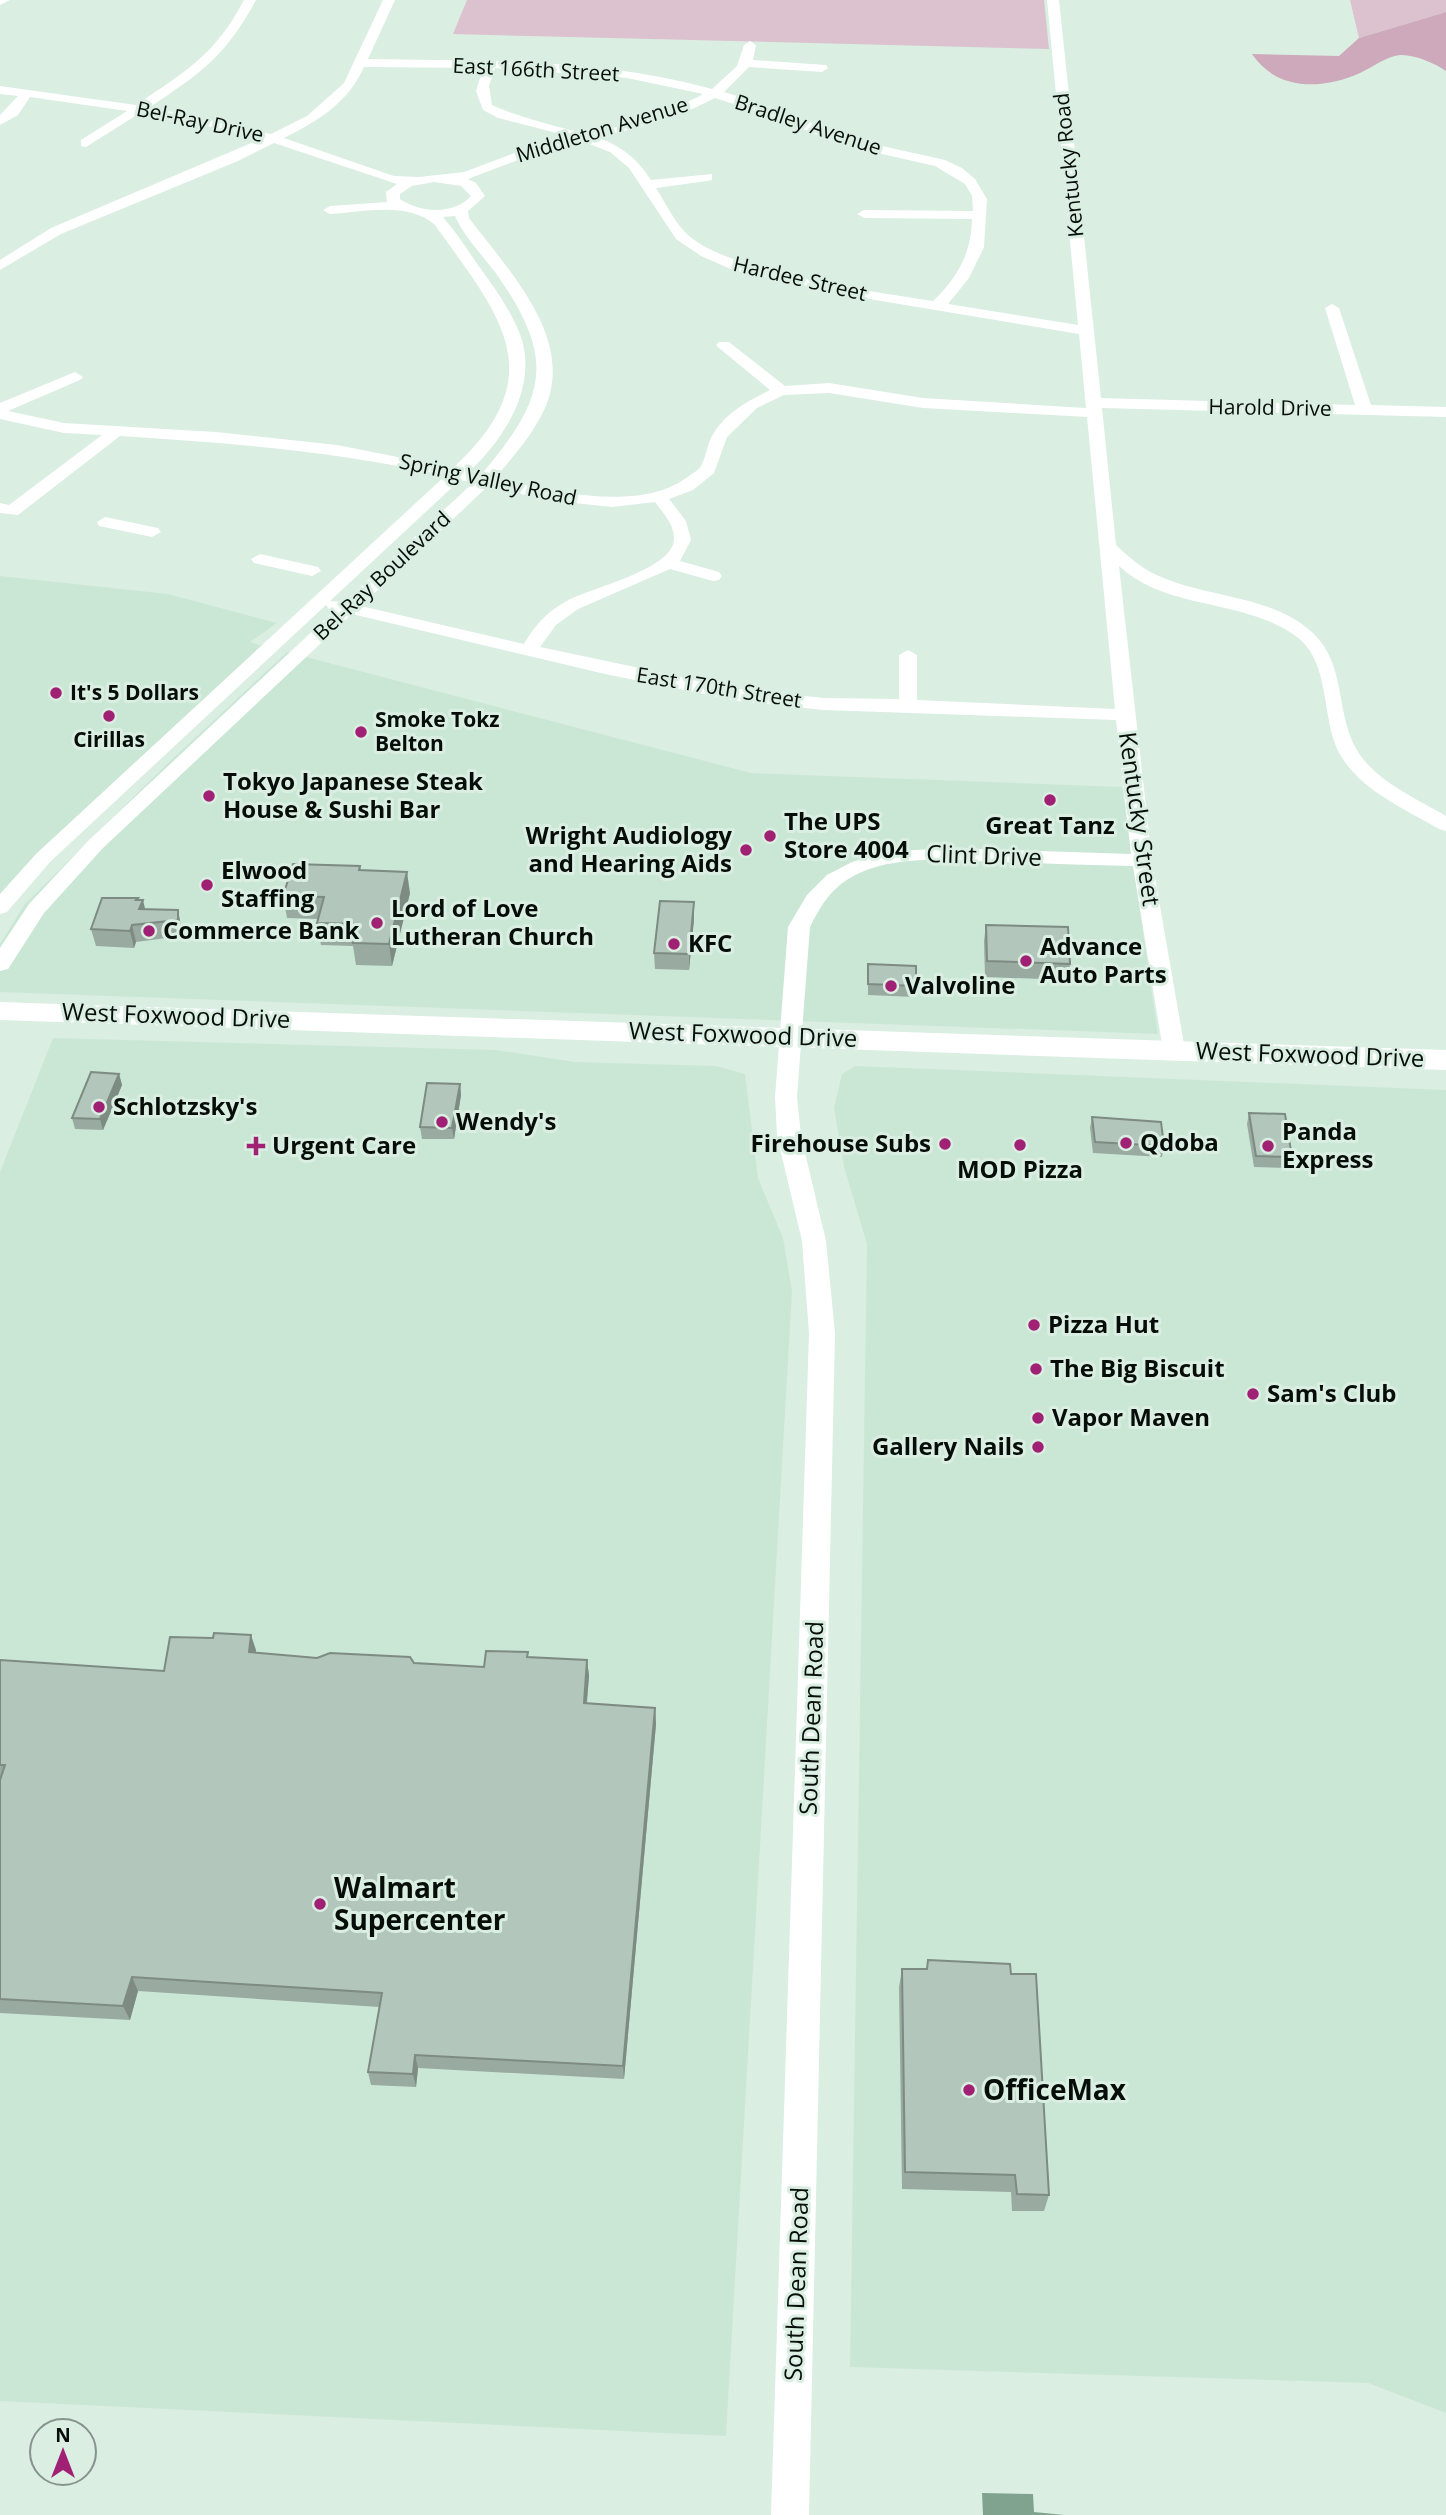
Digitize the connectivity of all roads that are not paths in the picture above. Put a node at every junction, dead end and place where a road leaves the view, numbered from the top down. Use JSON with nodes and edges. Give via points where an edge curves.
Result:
{"nodes":[{"id":1,"x":250,"y":0,"type":"edge"},
{"id":2,"x":388,"y":0,"type":"edge"},
{"id":3,"x":1053,"y":0,"type":"edge"},
{"id":4,"x":750,"y":45,"type":"dead end"},
{"id":5,"x":359,"y":63,"type":"junction"},
{"id":6,"x":746,"y":63,"type":"junction"},
{"id":7,"x":491,"y":65,"type":"junction"},
{"id":8,"x":822,"y":68,"type":"dead end"},
{"id":9,"x":0,"y":90,"type":"edge"},
{"id":10,"x":27,"y":93,"type":"junction"},
{"id":11,"x":710,"y":94,"type":"junction"},
{"id":12,"x":139,"y":108,"type":"junction"},
{"id":13,"x":0,"y":121,"type":"edge"},
{"id":14,"x":586,"y":137,"type":"junction"},
{"id":15,"x":275,"y":139,"type":"junction"},
{"id":16,"x":86,"y":143,"type":"dead end"},
{"id":17,"x":706,"y":177,"type":"dead end"},
{"id":18,"x":473,"y":181,"type":"junction"},
{"id":19,"x":394,"y":185,"type":"junction"},
{"id":20,"x":647,"y":185,"type":"junction"},
{"id":21,"x":398,"y":205,"type":"junction"},
{"id":22,"x":461,"y":209,"type":"junction"},
{"id":23,"x":330,"y":210,"type":"dead end"},
{"id":24,"x":423,"y":213,"type":"junction"},
{"id":25,"x":864,"y":214,"type":"dead end"},
{"id":26,"x":979,"y":215,"type":"junction"},
{"id":27,"x":0,"y":266,"type":"edge"},
{"id":28,"x":938,"y":305,"type":"junction"},
{"id":29,"x":1332,"y":308,"type":"dead end"},
{"id":30,"x":1087,"y":331,"type":"junction"},
{"id":31,"x":542,"y":337,"type":"junction"},
{"id":32,"x":516,"y":340,"type":"junction"},
{"id":33,"x":724,"y":345,"type":"dead end"},
{"id":34,"x":75,"y":377,"type":"dead end"},
{"id":35,"x":781,"y":391,"type":"junction"},
{"id":36,"x":1095,"y":408,"type":"junction"},
{"id":37,"x":1365,"y":410,"type":"junction"},
{"id":38,"x":0,"y":412,"type":"edge"},
{"id":39,"x":1446,"y":412,"type":"edge"},
{"id":40,"x":117,"y":431,"type":"junction"},
{"id":41,"x":458,"y":473,"type":"junction"},
{"id":42,"x":485,"y":480,"type":"junction"},
{"id":43,"x":659,"y":497,"type":"junction"},
{"id":44,"x":6,"y":510,"type":"edge"},
{"id":45,"x":105,"y":522,"type":"dead end"},
{"id":46,"x":152,"y":532,"type":"dead end"},
{"id":47,"x":260,"y":559,"type":"dead end"},
{"id":48,"x":668,"y":563,"type":"junction"},
{"id":49,"x":312,"y":571,"type":"dead end"},
{"id":50,"x":1122,"y":575,"type":"junction"},
{"id":51,"x":712,"y":576,"type":"dead end"},
{"id":52,"x":321,"y":601,"type":"junction"},
{"id":53,"x":347,"y":608,"type":"junction"},
{"id":54,"x":530,"y":650,"type":"junction"},
{"id":55,"x":908,"y":655,"type":"dead end"},
{"id":56,"x":908,"y":705,"type":"junction"},
{"id":57,"x":1125,"y":715,"type":"junction"},
{"id":58,"x":164,"y":746,"type":"junction"},
{"id":59,"x":192,"y":754,"type":"junction"},
{"id":60,"x":1446,"y":824,"type":"edge"},
{"id":61,"x":1142,"y":860,"type":"junction"},
{"id":62,"x":22,"y":881,"type":"junction"},
{"id":63,"x":52,"y":889,"type":"junction"},
{"id":64,"x":0,"y":907,"type":"edge"},
{"id":65,"x":0,"y":964,"type":"edge"},
{"id":66,"x":0,"y":1011,"type":"edge"},
{"id":67,"x":789,"y":1037,"type":"junction"},
{"id":68,"x":1174,"y":1050,"type":"junction"},
{"id":69,"x":1446,"y":1060,"type":"edge"},
{"id":70,"x":790,"y":2515,"type":"edge"}],
"edges":[{"from":1,"to":12,"type":"street","via":[[233,32],[212,56],[183,81]]},
{"from":2,"to":5,"type":"street"},
{"from":3,"to":30,"type":"street","name":"Kentucky Road"},
{"from":4,"to":6,"type":"street"},
{"from":5,"to":7,"type":"street","name":"East 166th Street"},
{"from":5,"to":15,"type":"street","via":[[350,84],[335,100]]},
{"from":6,"to":8,"type":"street"},
{"from":6,"to":11,"type":"street","name":"Middleton Avenue","via":[[733,79]]},
{"from":7,"to":11,"type":"street","name":"East 166th Street","via":[[611,73]]},
{"from":7,"to":14,"type":"street","name":"Hardee Street","via":[[482,92],[487,107]]},
{"from":9,"to":10,"type":"street","name":"Bel-Ray Drive"},
{"from":10,"to":12,"type":"street","name":"Bel-Ray Drive"},
{"from":10,"to":13,"type":"street"},
{"from":11,"to":14,"type":"street","name":"Middleton Avenue","via":[[673,112]]},
{"from":11,"to":26,"type":"street","name":"Bradley Avenue","via":[[846,141],[942,164],[976,191]]},
{"from":12,"to":15,"type":"street","name":"Bel-Ray Drive"},
{"from":12,"to":16,"type":"street"},
{"from":14,"to":18,"type":"street","name":"Middleton Avenue","via":[[512,157]]},
{"from":14,"to":20,"type":"street","name":"Hardee Street","via":[[626,157]]},
{"from":15,"to":19,"type":"street","name":"Bel-Ray Drive"},
{"from":15,"to":27,"type":"street","via":[[56,231]]},
{"from":17,"to":20,"type":"street"},
{"from":18,"to":19,"type":"street","via":[[446,178]]},
{"from":18,"to":22,"type":"street","via":[[478,196]]},
{"from":19,"to":21,"type":"street","via":[[391,197]]},
{"from":20,"to":28,"type":"street","name":"Hardee Street","via":[[681,236],[723,261],[827,287]]},
{"from":21,"to":23,"type":"street"},
{"from":21,"to":24,"type":"street","name":"Bel-Ray Boulevard"},
{"from":22,"to":24,"type":"street","name":"Bel-Ray Boulevard"},
{"from":22,"to":31,"type":"street","name":"Bel-Ray Boulevard","via":[[462,218]]},
{"from":24,"to":32,"type":"street","name":"Bel-Ray Boulevard","via":[[440,222],[499,307]]},
{"from":25,"to":26,"type":"street"},
{"from":26,"to":28,"type":"street","name":"Bradley Avenue","via":[[973,260]]},
{"from":28,"to":30,"type":"street","name":"Hardee Street"},
{"from":29,"to":37,"type":"street"},
{"from":30,"to":36,"type":"street"},
{"from":31,"to":32,"type":"street"},
{"from":31,"to":42,"type":"street","name":"Bel-Ray Boulevard","via":[[547,367],[537,412],[523,437]]},
{"from":32,"to":41,"type":"street","name":"Bel-Ray Boulevard","via":[[520,373],[511,406],[492,437]]},
{"from":33,"to":35,"type":"street"},
{"from":34,"to":38,"type":"street"},
{"from":35,"to":36,"type":"street","name":"Spring Valley Road","via":[[829,388],[991,409]]},
{"from":35,"to":43,"type":"street","name":"Spring Valley Road","via":[[751,405],[727,426],[713,461],[699,479]]},
{"from":36,"to":37,"type":"street","name":"Harold Drive"},
{"from":36,"to":50,"type":"street","via":[[1108,546]]},
{"from":37,"to":39,"type":"street","name":"Harold Drive"},
{"from":38,"to":40,"type":"street","name":"Spring Valley Road","via":[[64,428]]},
{"from":40,"to":41,"type":"street","name":"Spring Valley Road","via":[[304,445]]},
{"from":40,"to":44,"type":"street"},
{"from":41,"to":42,"type":"street","name":"Spring Valley Road"},
{"from":41,"to":52,"type":"street","name":"Bel-Ray Boulevard"},
{"from":42,"to":43,"type":"street","name":"Spring Valley Road","via":[[568,499],[612,502]]},
{"from":42,"to":53,"type":"street","name":"Bel-Ray Boulevard"},
{"from":43,"to":48,"type":"street","via":[[677,518],[681,531],[681,544]]},
{"from":45,"to":46,"type":"street"},
{"from":47,"to":49,"type":"street"},
{"from":48,"to":51,"type":"street"},
{"from":48,"to":54,"type":"street","via":[[565,609],[541,631]]},
{"from":50,"to":57,"type":"street","name":"Kentucky Street"},
{"from":50,"to":60,"type":"street","via":[[1268,613],[1307,636],[1323,657],[1350,754],[1377,782]]},
{"from":52,"to":53,"type":"street","name":"East 170th Street"},
{"from":52,"to":58,"type":"street","name":"Bel-Ray Boulevard"},
{"from":53,"to":54,"type":"street","name":"East 170th Street"},
{"from":53,"to":59,"type":"street","name":"Bel-Ray Boulevard"},
{"from":54,"to":56,"type":"street","name":"East 170th Street","via":[[740,695],[824,704]]},
{"from":55,"to":56,"type":"street"},
{"from":56,"to":57,"type":"street","name":"East 170th Street"},
{"from":57,"to":61,"type":"street","name":"Kentucky Street"},
{"from":58,"to":59,"type":"street"},
{"from":58,"to":62,"type":"street","name":"Bel-Ray Boulevard"},
{"from":59,"to":63,"type":"street","name":"Bel-Ray Boulevard"},
{"from":61,"to":67,"type":"street","name":"Clint Drive","via":[[934,852],[886,858],[845,873],[814,897],[799,927]]},
{"from":61,"to":68,"type":"street","name":"Kentucky Street"},
{"from":62,"to":63,"type":"street"},
{"from":62,"to":64,"type":"street","name":"Bel-Ray Boulevard"},
{"from":63,"to":65,"type":"street","name":"Bel-Ray Boulevard"},
{"from":66,"to":67,"type":"main road","name":"West Foxwood Drive"},
{"from":67,"to":68,"type":"main road","name":"West Foxwood Drive"},
{"from":67,"to":70,"type":"street","name":"South Dean Road","via":[[789,1136],[814,1241],[822,1333]]},
{"from":68,"to":69,"type":"main road","name":"West Foxwood Drive"}]}
